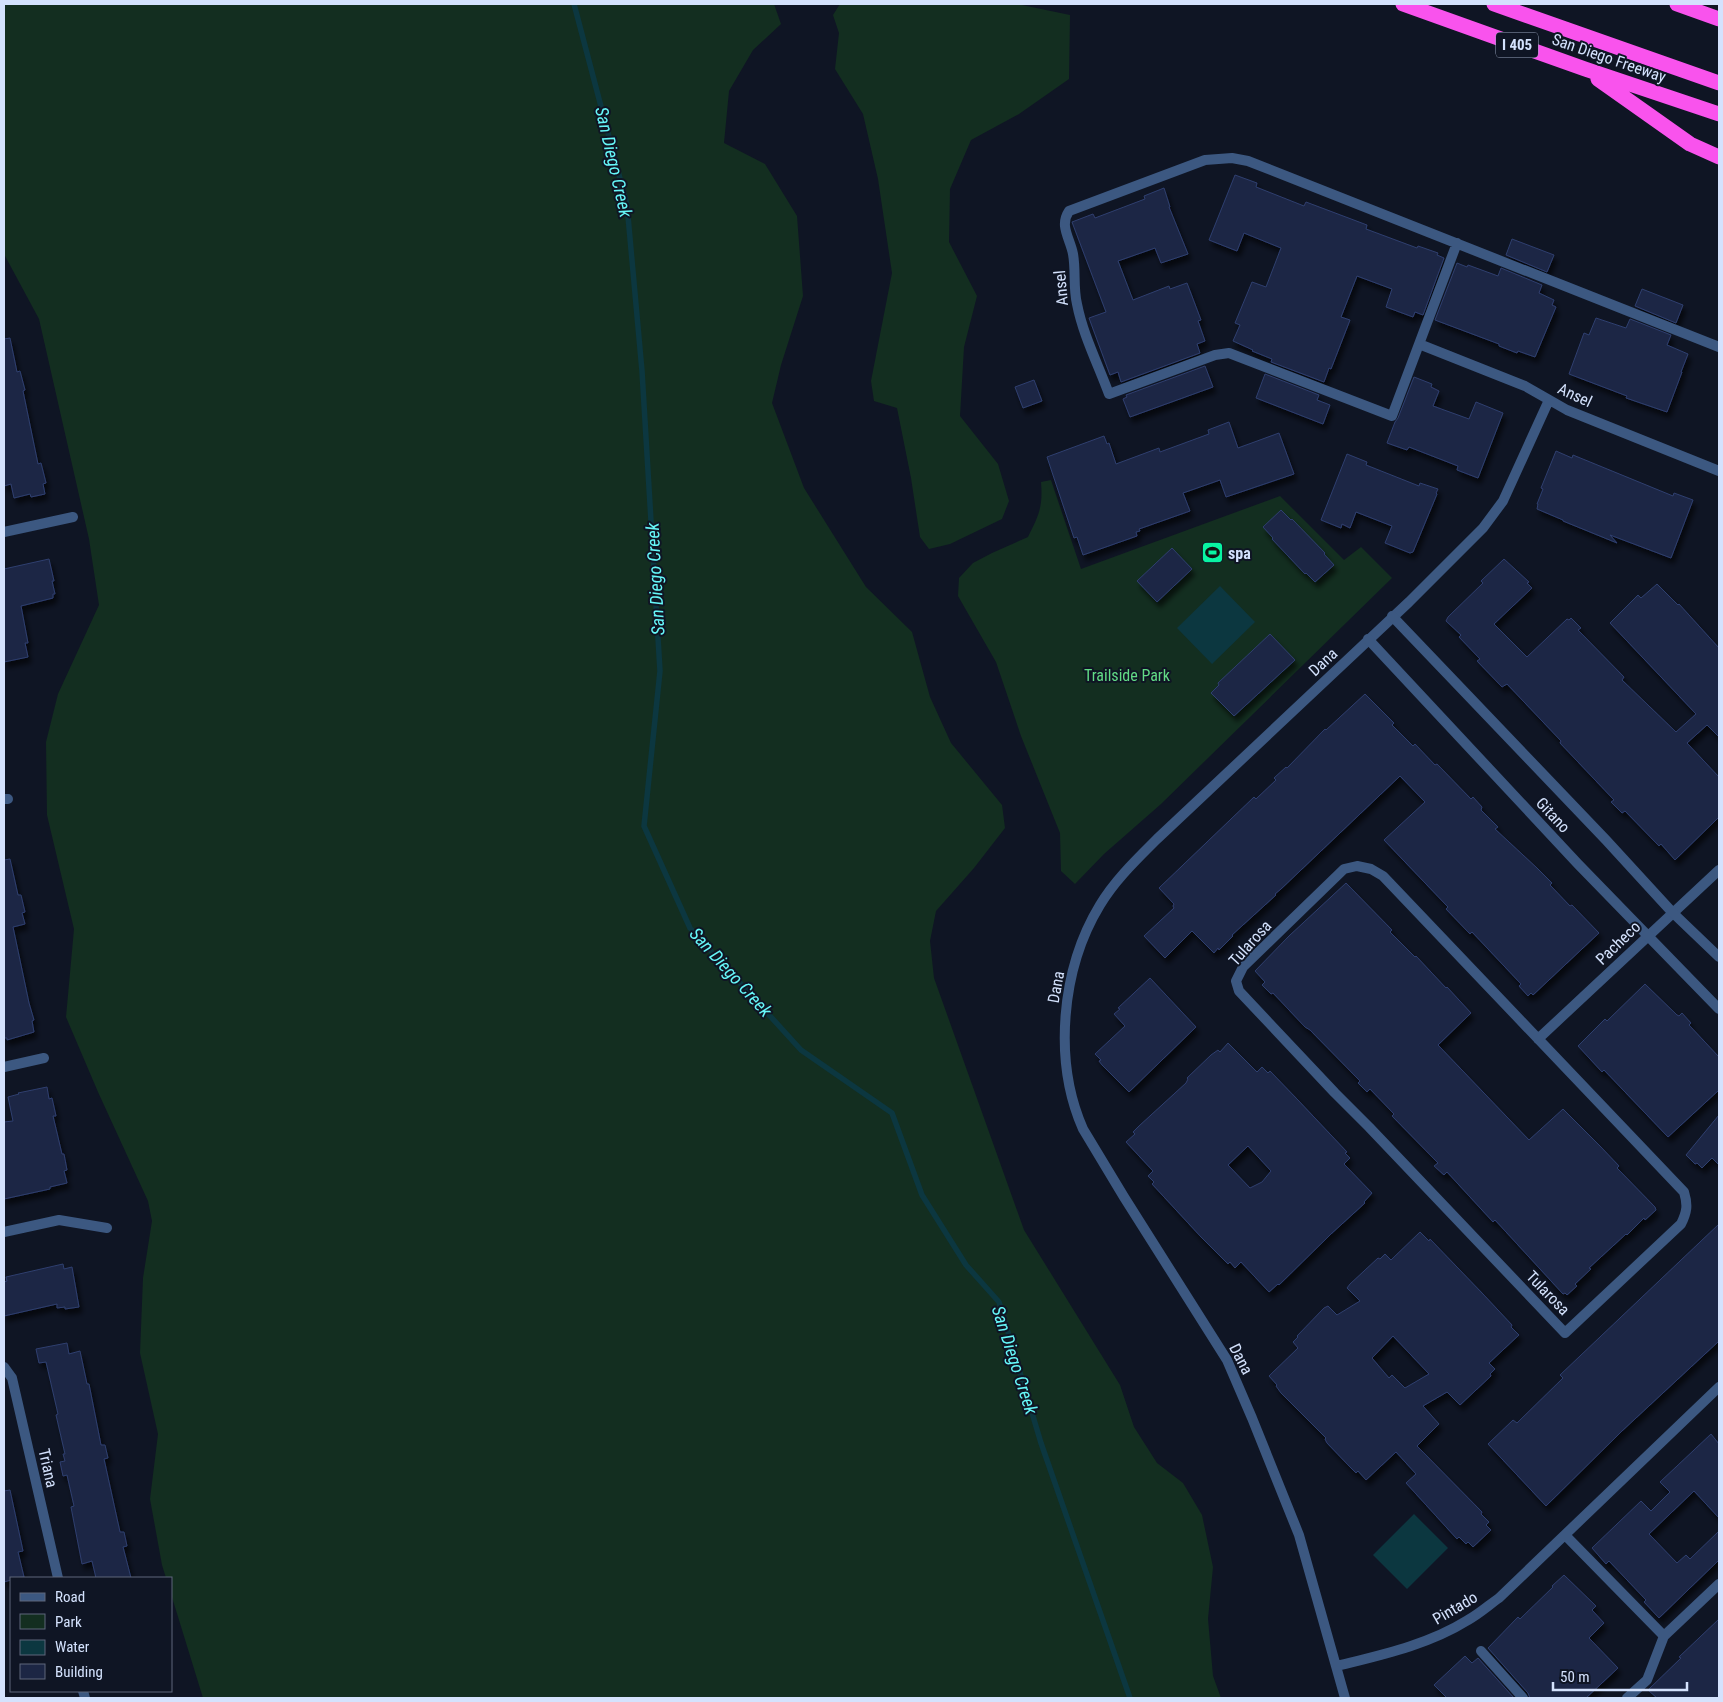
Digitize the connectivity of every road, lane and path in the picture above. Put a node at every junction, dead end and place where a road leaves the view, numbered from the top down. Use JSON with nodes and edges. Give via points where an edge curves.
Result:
{"nodes":[{"id":1,"x":1403,"y":4,"type":"edge"},
{"id":2,"x":1494,"y":4,"type":"edge"},
{"id":3,"x":1677,"y":4,"type":"edge"},
{"id":4,"x":1719,"y":18,"type":"edge"},
{"id":5,"x":1585,"y":69,"type":"junction"},
{"id":6,"x":1719,"y":83,"type":"edge"},
{"id":7,"x":1719,"y":114,"type":"edge"},
{"id":8,"x":1719,"y":157,"type":"edge"},
{"id":9,"x":1457,"y":243,"type":"junction"},
{"id":10,"x":1419,"y":344,"type":"junction"},
{"id":11,"x":1719,"y":347,"type":"edge"},
{"id":12,"x":1549,"y":400,"type":"junction"},
{"id":13,"x":1719,"y":471,"type":"edge"},
{"id":14,"x":73,"y":517,"type":"dead end"},
{"id":15,"x":4,"y":532,"type":"edge"},
{"id":16,"x":1392,"y":616,"type":"junction"},
{"id":17,"x":1368,"y":639,"type":"junction"},
{"id":18,"x":1719,"y":870,"type":"edge"},
{"id":19,"x":1672,"y":912,"type":"junction"},
{"id":20,"x":1647,"y":936,"type":"junction"},
{"id":21,"x":1719,"y":958,"type":"edge"},
{"id":22,"x":1719,"y":1009,"type":"edge"},
{"id":23,"x":1538,"y":1039,"type":"junction"},
{"id":24,"x":44,"y":1058,"type":"dead end"},
{"id":25,"x":4,"y":1067,"type":"edge"},
{"id":26,"x":107,"y":1228,"type":"dead end"},
{"id":27,"x":4,"y":1232,"type":"edge"},
{"id":28,"x":4,"y":1367,"type":"edge"},
{"id":29,"x":1719,"y":1387,"type":"edge"},
{"id":30,"x":1565,"y":1535,"type":"junction"},
{"id":31,"x":58,"y":1577,"type":"edge"},
{"id":32,"x":1719,"y":1584,"type":"edge"},
{"id":33,"x":1664,"y":1636,"type":"junction"},
{"id":34,"x":1481,"y":1651,"type":"dead end"},
{"id":35,"x":1337,"y":1666,"type":"junction"},
{"id":36,"x":1345,"y":1698,"type":"edge"},
{"id":37,"x":1523,"y":1698,"type":"edge"},
{"id":38,"x":1628,"y":1698,"type":"edge"}],
"edges":[{"from":1,"to":5,"type":"highway","name":"San Diego Freeway","number":"I 405"},
{"from":2,"to":6,"type":"highway"},
{"from":3,"to":4,"type":"highway"},
{"from":5,"to":7,"type":"highway","name":"San Diego Freeway","number":"I 405"},
{"from":5,"to":8,"type":"highway","via":[[1690,144]]},
{"from":9,"to":10,"type":"street","name":"Ansel"},
{"from":9,"to":10,"type":"street","name":"Ansel","via":[[1248,161],[1232,158],[1205,160],[1070,211],[1065,218],[1075,266],[1076,301],[1109,394],[1215,355],[1230,353],[1392,416]]},
{"from":9,"to":11,"type":"street","name":"Ansel"},
{"from":10,"to":12,"type":"street","name":"Ansel","via":[[1525,386]]},
{"from":12,"to":13,"type":"street","name":"Ansel"},
{"from":12,"to":16,"type":"street","name":"Dana","via":[[1503,501],[1483,528]]},
{"from":14,"to":15,"type":"street"},
{"from":16,"to":17,"type":"street","name":"Dana"},
{"from":16,"to":19,"type":"street","name":"Gitano"},
{"from":17,"to":20,"type":"street","name":"Gitano"},
{"from":17,"to":35,"type":"street","name":"Dana","via":[[1133,862],[1112,888],[1090,923],[1077,957],[1066,1008],[1064,1045],[1075,1105],[1083,1129],[1227,1360],[1299,1536]]},
{"from":18,"to":19,"type":"street","name":"Pacheco"},
{"from":19,"to":20,"type":"street","name":"Pacheco"},
{"from":19,"to":21,"type":"street","name":"Gitano"},
{"from":20,"to":22,"type":"street","name":"Gitano"},
{"from":20,"to":23,"type":"street","name":"Pacheco"},
{"from":23,"to":23,"type":"street","name":"Tularosa","via":[[1684,1192],[1687,1201],[1687,1212],[1681,1224],[1565,1333],[1239,991],[1236,981],[1243,967],[1344,869],[1357,866],[1383,876]]},
{"from":24,"to":25,"type":"street"},
{"from":26,"to":27,"type":"street","via":[[59,1220]]},
{"from":28,"to":31,"type":"street","name":"Triana","via":[[12,1378]]},
{"from":29,"to":30,"type":"street","name":"Pintado"},
{"from":30,"to":33,"type":"street"},
{"from":30,"to":35,"type":"street","name":"Pintado","via":[[1499,1598],[1467,1621],[1401,1650]]},
{"from":32,"to":33,"type":"street"},
{"from":33,"to":38,"type":"street","via":[[1647,1680]]},
{"from":34,"to":37,"type":"street"},
{"from":35,"to":36,"type":"street","name":"Dana"}]}
